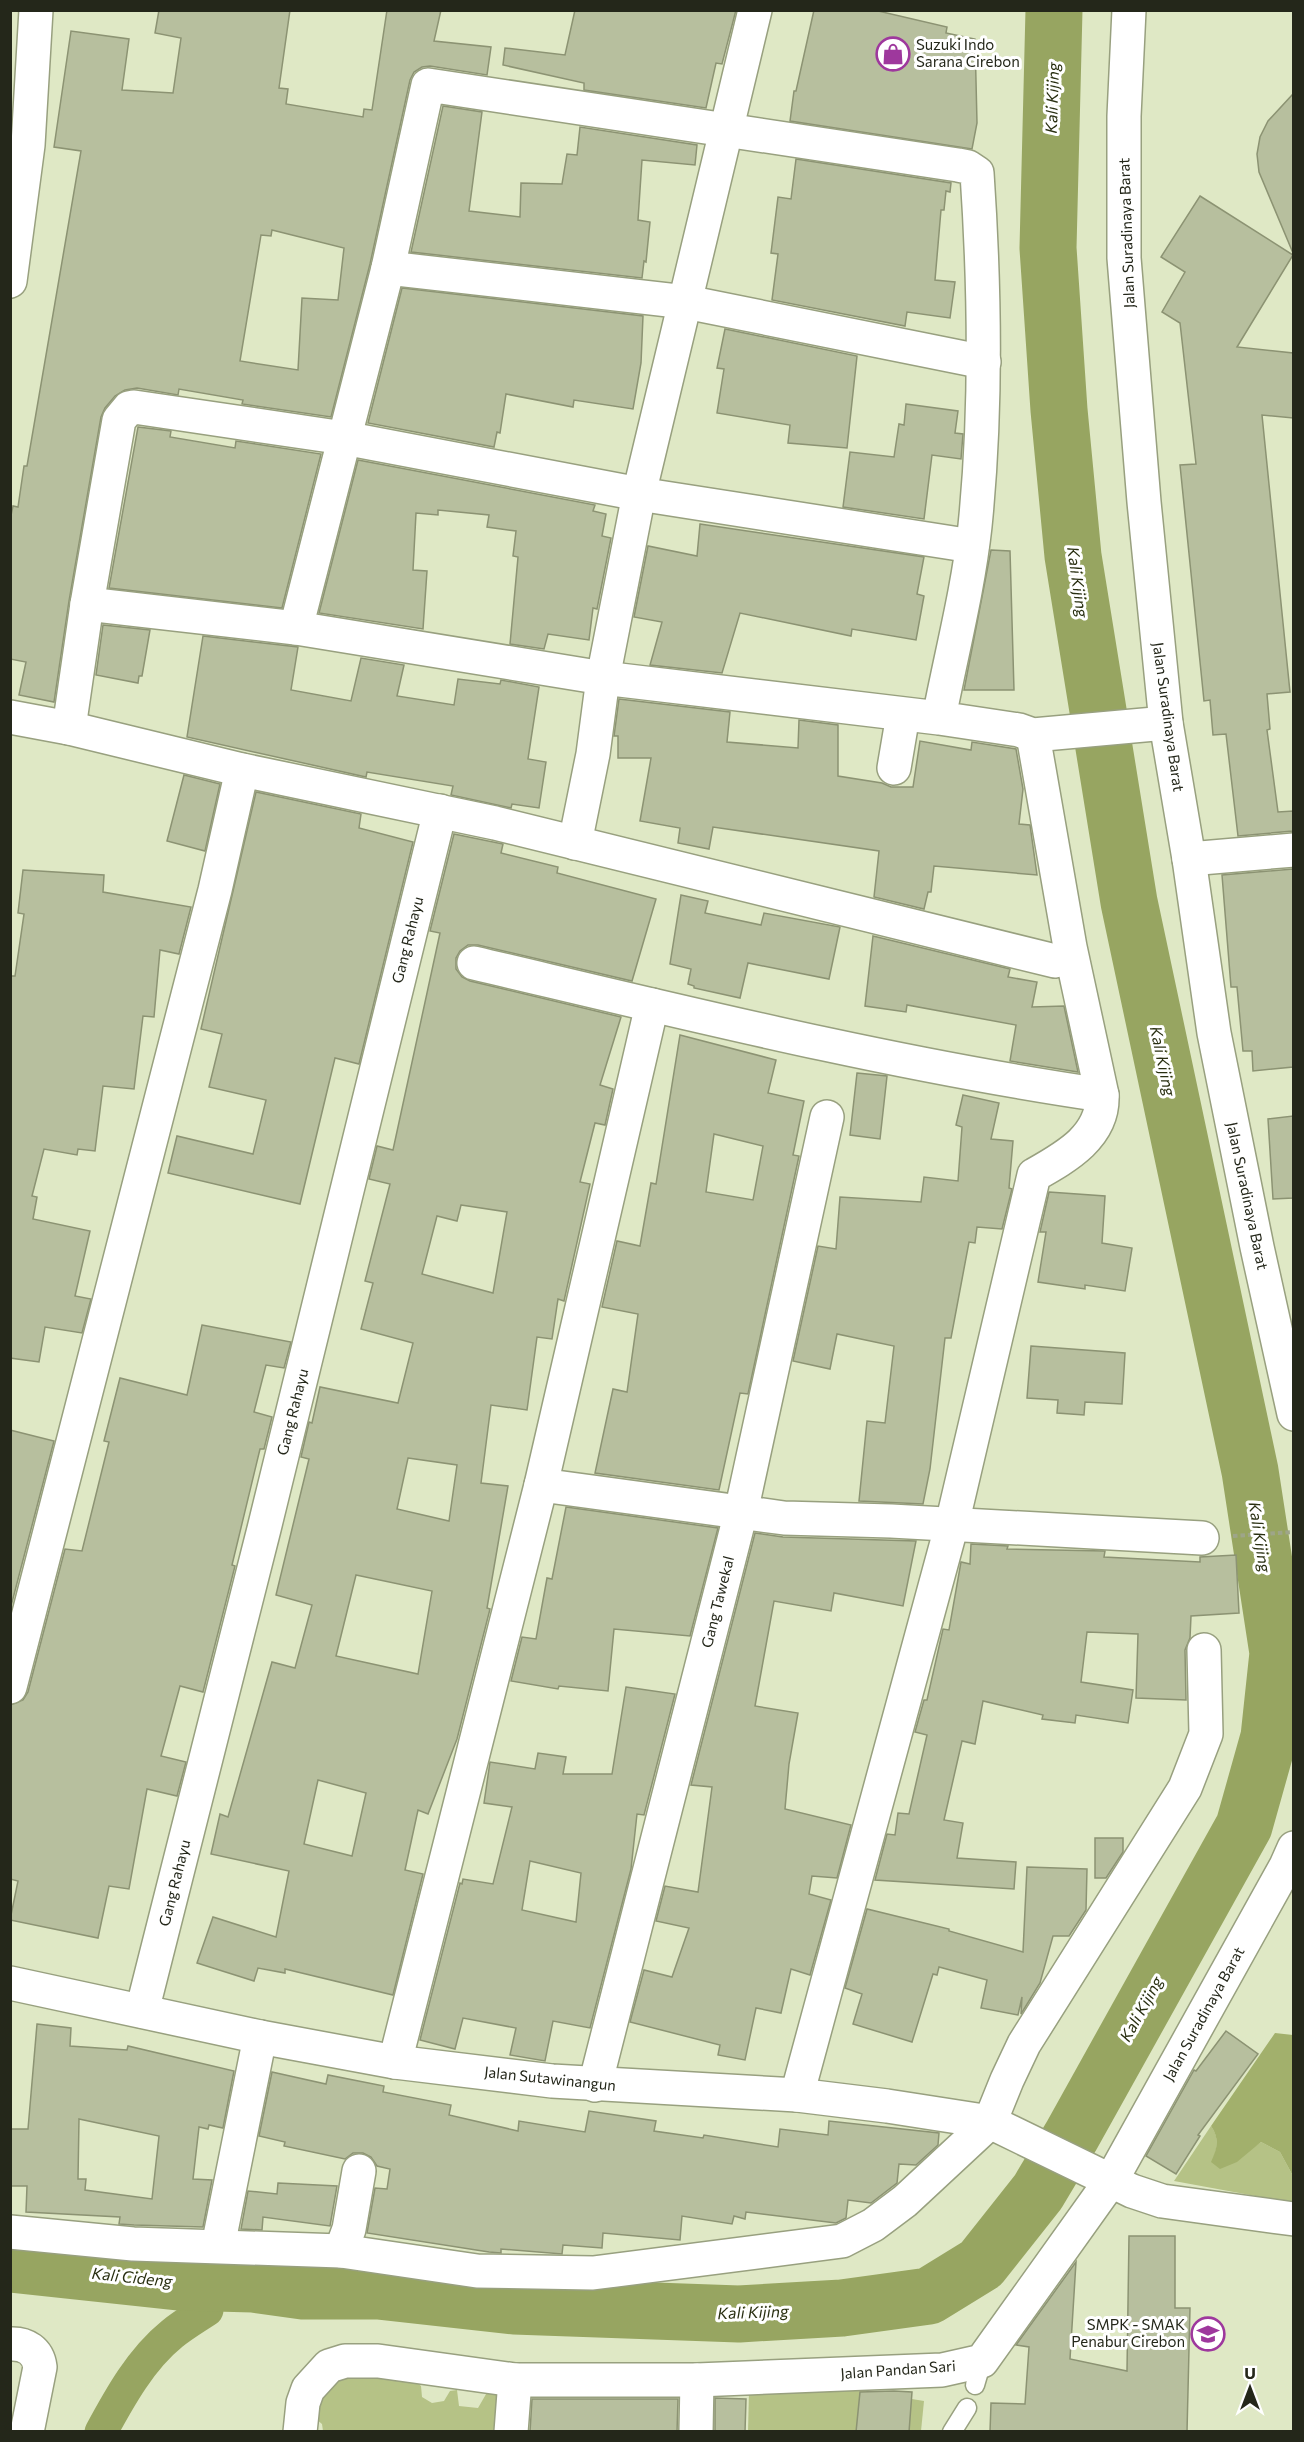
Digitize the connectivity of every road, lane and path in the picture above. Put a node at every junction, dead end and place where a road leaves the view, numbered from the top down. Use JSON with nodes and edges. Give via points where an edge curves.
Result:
{"nodes":[{"id":1,"x":36,"y":10,"type":"edge"},
{"id":2,"x":755,"y":10,"type":"edge"},
{"id":3,"x":1129,"y":10,"type":"edge"},
{"id":4,"x":726,"y":130,"type":"junction"},
{"id":5,"x":19,"y":144,"type":"edge"},
{"id":6,"x":388,"y":268,"type":"junction"},
{"id":7,"x":10,"y":281,"type":"edge"},
{"id":8,"x":686,"y":302,"type":"junction"},
{"id":9,"x":984,"y":362,"type":"junction"},
{"id":10,"x":344,"y":438,"type":"junction"},
{"id":11,"x":639,"y":494,"type":"junction"},
{"id":12,"x":972,"y":546,"type":"junction"},
{"id":13,"x":87,"y":604,"type":"junction"},
{"id":14,"x":296,"y":628,"type":"junction"},
{"id":15,"x":603,"y":678,"type":"junction"},
{"id":16,"x":903,"y":715,"type":"junction"},
{"id":17,"x":10,"y":717,"type":"edge"},
{"id":18,"x":939,"y":718,"type":"junction"},
{"id":19,"x":1164,"y":723,"type":"junction"},
{"id":20,"x":69,"y":728,"type":"junction"},
{"id":21,"x":1043,"y":735,"type":"junction"},
{"id":22,"x":894,"y":768,"type":"dead end"},
{"id":23,"x":242,"y":770,"type":"junction"},
{"id":24,"x":440,"y":811,"type":"junction"},
{"id":25,"x":575,"y":843,"type":"junction"},
{"id":26,"x":1293,"y":850,"type":"edge"},
{"id":27,"x":1189,"y":859,"type":"junction"},
{"id":28,"x":1055,"y":961,"type":"dead end"},
{"id":29,"x":474,"y":963,"type":"dead end"},
{"id":30,"x":652,"y":1005,"type":"junction"},
{"id":31,"x":1102,"y":1095,"type":"junction"},
{"id":32,"x":827,"y":1117,"type":"dead end"},
{"id":33,"x":1293,"y":1414,"type":"edge"},
{"id":34,"x":541,"y":1485,"type":"junction"},
{"id":35,"x":741,"y":1512,"type":"junction"},
{"id":36,"x":952,"y":1524,"type":"junction"},
{"id":37,"x":1293,"y":1532,"type":"edge"},
{"id":38,"x":1202,"y":1538,"type":"joint"},
{"id":39,"x":1204,"y":1650,"type":"dead end"},
{"id":40,"x":10,"y":1687,"type":"edge"},
{"id":41,"x":1293,"y":1848,"type":"edge"},
{"id":42,"x":10,"y":1983,"type":"edge"},
{"id":43,"x":142,"y":2011,"type":"junction"},
{"id":44,"x":260,"y":2037,"type":"junction"},
{"id":45,"x":395,"y":2061,"type":"junction"},
{"id":46,"x":595,"y":2085,"type":"junction"},
{"id":47,"x":796,"y":2095,"type":"junction"},
{"id":48,"x":997,"y":2125,"type":"junction"},
{"id":49,"x":359,"y":2171,"type":"dead end"},
{"id":50,"x":1099,"y":2173,"type":"junction"},
{"id":51,"x":1293,"y":2219,"type":"edge"},
{"id":52,"x":10,"y":2232,"type":"edge"},
{"id":53,"x":218,"y":2246,"type":"junction"},
{"id":54,"x":341,"y":2251,"type":"junction"},
{"id":55,"x":10,"y":2344,"type":"edge"},
{"id":56,"x":515,"y":2380,"type":"junction"},
{"id":57,"x":697,"y":2380,"type":"junction"},
{"id":58,"x":967,"y":2408,"type":"dead end"},
{"id":59,"x":27,"y":2432,"type":"edge"},
{"id":60,"x":300,"y":2432,"type":"edge"},
{"id":61,"x":511,"y":2432,"type":"edge"},
{"id":62,"x":696,"y":2432,"type":"edge"},
{"id":63,"x":952,"y":2432,"type":"edge"}],
"edges":[{"from":1,"to":5,"type":"street"},
{"from":2,"to":4,"type":"street"},
{"from":3,"to":19,"type":"street","name":"Jalan Suradinaya Barat","via":[[1124,258]]},
{"from":4,"to":6,"type":"street","via":[[428,86]]},
{"from":4,"to":8,"type":"street"},
{"from":4,"to":9,"type":"street","via":[[958,165],[977,173],[984,274]]},
{"from":5,"to":7,"type":"street"},
{"from":6,"to":8,"type":"street"},
{"from":6,"to":10,"type":"street"},
{"from":8,"to":9,"type":"street"},
{"from":8,"to":11,"type":"street"},
{"from":9,"to":12,"type":"street","via":[[983,428]]},
{"from":10,"to":11,"type":"street"},
{"from":10,"to":13,"type":"street","via":[[134,407],[124,411],[119,420]]},
{"from":10,"to":14,"type":"street"},
{"from":11,"to":12,"type":"street"},
{"from":11,"to":15,"type":"street"},
{"from":12,"to":18,"type":"street"},
{"from":13,"to":14,"type":"street"},
{"from":13,"to":20,"type":"street"},
{"from":14,"to":15,"type":"street"},
{"from":15,"to":16,"type":"street"},
{"from":15,"to":25,"type":"street"},
{"from":16,"to":18,"type":"street"},
{"from":16,"to":22,"type":"street"},
{"from":17,"to":20,"type":"street"},
{"from":18,"to":21,"type":"street"},
{"from":19,"to":21,"type":"street"},
{"from":19,"to":27,"type":"street","name":"Jalan Suradinaya Barat"},
{"from":20,"to":23,"type":"street"},
{"from":21,"to":31,"type":"street","via":[[1070,947]]},
{"from":23,"to":24,"type":"street"},
{"from":23,"to":40,"type":"street","via":[[212,902]]},
{"from":24,"to":25,"type":"street"},
{"from":24,"to":43,"type":"street","name":"Gang Rahayu"},
{"from":25,"to":28,"type":"street"},
{"from":26,"to":27,"type":"street"},
{"from":27,"to":33,"type":"street","name":"Jalan Suradinaya Barat","via":[[1214,1033]]},
{"from":29,"to":30,"type":"street"},
{"from":30,"to":31,"type":"street","via":[[932,1065]]},
{"from":30,"to":34,"type":"street"},
{"from":31,"to":36,"type":"street","via":[[1103,1111],[1093,1131],[1059,1161],[1034,1175]]},
{"from":32,"to":35,"type":"street","name":"Gang Tawekal"},
{"from":34,"to":35,"type":"street"},
{"from":34,"to":45,"type":"street"},
{"from":35,"to":36,"type":"street","via":[[784,1518]]},
{"from":35,"to":46,"type":"street","name":"Gang Tawekal"},
{"from":36,"to":38,"type":"street"},
{"from":36,"to":47,"type":"street"},
{"from":37,"to":38,"type":"path"},
{"from":39,"to":48,"type":"street","via":[[1206,1734],[1185,1788],[1024,2044],[1010,2072]]},
{"from":41,"to":50,"type":"street","name":"Jalan Suradinaya Barat","via":[[1287,1866]]},
{"from":42,"to":43,"type":"street","name":"Jalan Sutawinangun"},
{"from":43,"to":44,"type":"street","name":"Jalan Sutawinangun"},
{"from":44,"to":45,"type":"street","name":"Jalan Sutawinangun"},
{"from":44,"to":53,"type":"street"},
{"from":45,"to":46,"type":"street","name":"Jalan Sutawinangun"},
{"from":46,"to":47,"type":"street","name":"Jalan Sutawinangun"},
{"from":47,"to":48,"type":"street","name":"Jalan Sutawinangun"},
{"from":48,"to":50,"type":"street","name":"Jalan Sutawinangun"},
{"from":48,"to":54,"type":"street","via":[[873,2225],[842,2241],[822,2245],[593,2273],[477,2271]]},
{"from":49,"to":54,"type":"street"},
{"from":50,"to":51,"type":"street","name":"Jalan Sutawinangun","via":[[1161,2201]]},
{"from":50,"to":57,"type":"street","name":"Jalan Pandan Sari","via":[[979,2373],[942,2370]]},
{"from":52,"to":53,"type":"street","via":[[133,2244]]},
{"from":53,"to":54,"type":"street"},
{"from":55,"to":59,"type":"street","via":[[30,2348],[39,2360]]},
{"from":56,"to":57,"type":"street","name":"Jalan Pandan Sari"},
{"from":56,"to":60,"type":"street","name":"Jalan Pandan Sari","via":[[345,2361],[329,2366],[308,2389]]},
{"from":56,"to":61,"type":"street"},
{"from":57,"to":62,"type":"street"},
{"from":58,"to":63,"type":"lane"}]}
